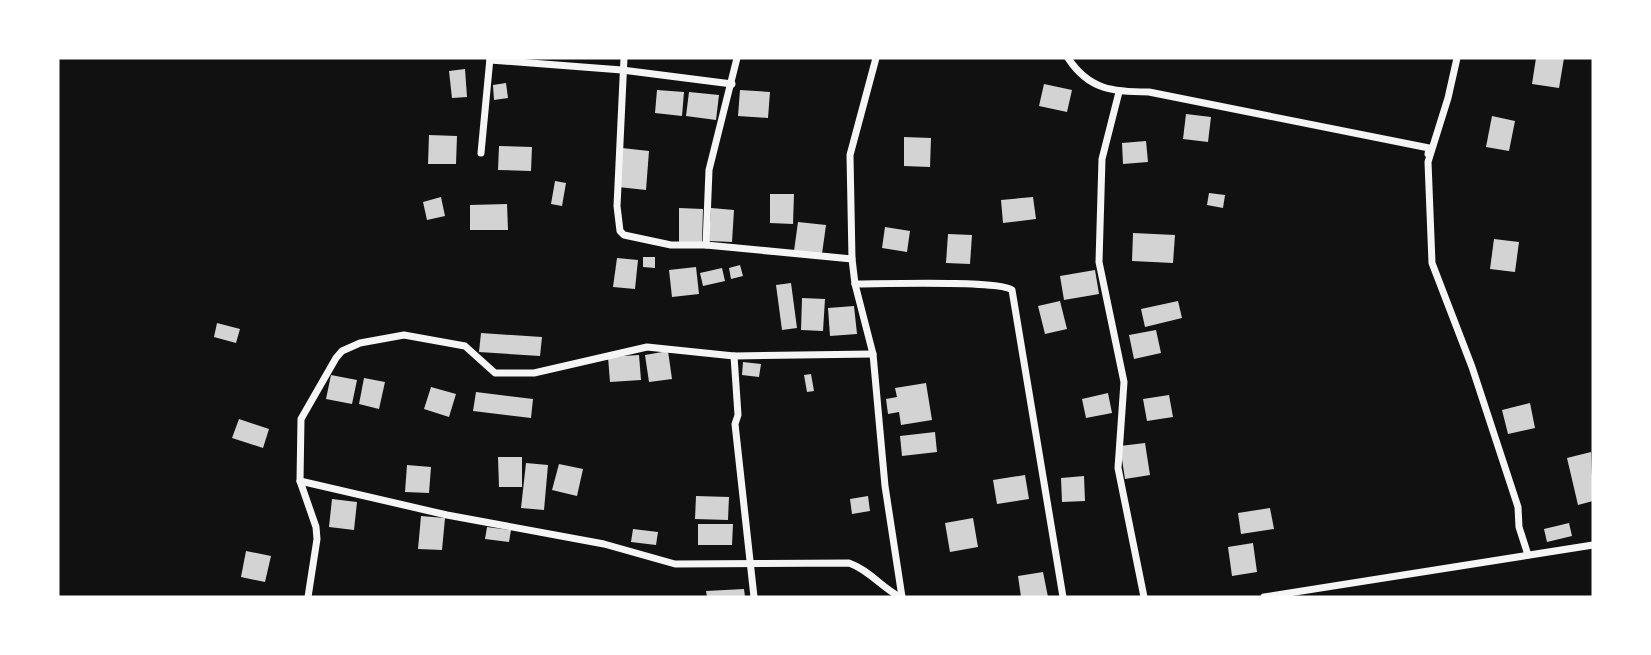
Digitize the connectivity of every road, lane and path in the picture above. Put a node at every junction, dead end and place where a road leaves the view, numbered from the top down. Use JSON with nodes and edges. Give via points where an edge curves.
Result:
{"nodes":[{"id":1,"x":624,"y":58,"type":"edge"},
{"id":2,"x":737,"y":58,"type":"edge"},
{"id":3,"x":876,"y":58,"type":"edge"},
{"id":4,"x":1068,"y":58,"type":"edge"},
{"id":5,"x":1457,"y":58,"type":"edge"},
{"id":6,"x":490,"y":59,"type":"edge"},
{"id":7,"x":622,"y":70,"type":"junction"},
{"id":8,"x":732,"y":84,"type":"junction"},
{"id":9,"x":1119,"y":92,"type":"junction"},
{"id":10,"x":481,"y":153,"type":"dead end"},
{"id":11,"x":1428,"y":162,"type":"junction"},
{"id":12,"x":706,"y":245,"type":"junction"},
{"id":13,"x":852,"y":259,"type":"junction"},
{"id":14,"x":855,"y":284,"type":"junction"},
{"id":15,"x":873,"y":354,"type":"junction"},
{"id":16,"x":734,"y":356,"type":"junction"},
{"id":17,"x":300,"y":481,"type":"junction"},
{"id":18,"x":1593,"y":545,"type":"edge"},
{"id":19,"x":1528,"y":555,"type":"junction"},
{"id":20,"x":749,"y":565,"type":"junction"},
{"id":21,"x":308,"y":597,"type":"edge"},
{"id":22,"x":754,"y":597,"type":"edge"},
{"id":23,"x":901,"y":597,"type":"edge"},
{"id":24,"x":1063,"y":597,"type":"edge"},
{"id":25,"x":1144,"y":597,"type":"edge"},
{"id":26,"x":1264,"y":597,"type":"edge"}],
"edges":[{"from":1,"to":7,"type":"street"},
{"from":2,"to":8,"type":"street"},
{"from":3,"to":13,"type":"street","via":[[850,155]]},
{"from":4,"to":9,"type":"street","via":[[1095,87]]},
{"from":5,"to":11,"type":"street"},
{"from":6,"to":7,"type":"street"},
{"from":6,"to":10,"type":"street"},
{"from":7,"to":8,"type":"street"},
{"from":7,"to":12,"type":"street","via":[[620,231],[639,240]]},
{"from":8,"to":12,"type":"street","via":[[709,170]]},
{"from":9,"to":11,"type":"street","via":[[1149,92],[1429,148]]},
{"from":9,"to":25,"type":"street","via":[[1102,159],[1099,262],[1124,382],[1118,468]]},
{"from":11,"to":19,"type":"street","via":[[1432,263],[1502,456]]},
{"from":12,"to":13,"type":"street"},
{"from":13,"to":14,"type":"street"},
{"from":14,"to":15,"type":"street"},
{"from":14,"to":24,"type":"street","via":[[986,285],[1012,290]]},
{"from":15,"to":16,"type":"street"},
{"from":15,"to":23,"type":"street"},
{"from":16,"to":17,"type":"street","via":[[647,347],[534,373],[495,373],[465,346],[404,335],[360,343],[336,358],[307,405],[301,419]]},
{"from":16,"to":20,"type":"street","via":[[735,424]]},
{"from":17,"to":20,"type":"street","via":[[604,544],[675,564]]},
{"from":17,"to":21,"type":"street","via":[[316,527]]},
{"from":18,"to":19,"type":"street"},
{"from":19,"to":26,"type":"street"},
{"from":20,"to":22,"type":"street"},
{"from":20,"to":23,"type":"street","via":[[849,563]]}]}
